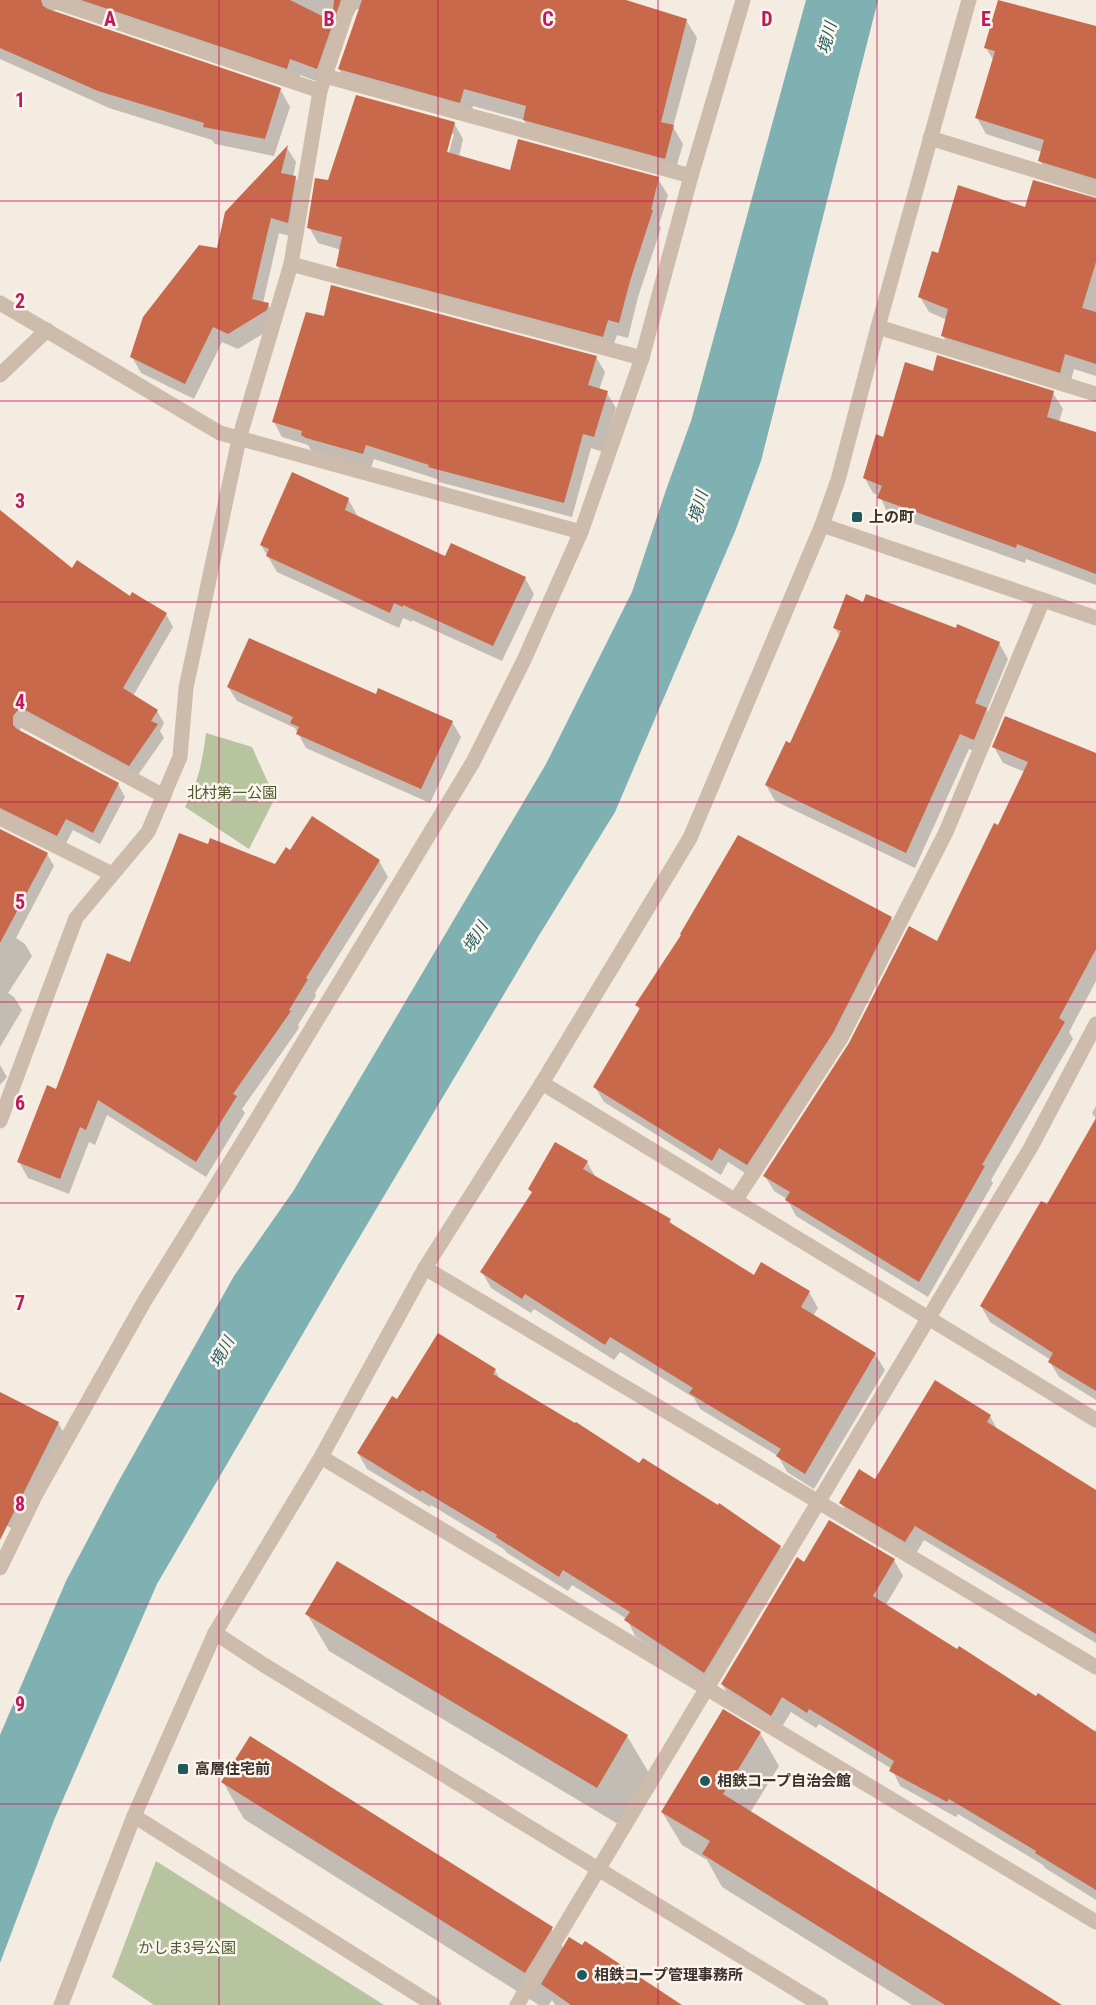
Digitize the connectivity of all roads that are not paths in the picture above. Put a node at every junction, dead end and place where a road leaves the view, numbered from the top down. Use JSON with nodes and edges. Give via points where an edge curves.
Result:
{"nodes":[{"id":1,"x":51,"y":0,"type":"edge"},
{"id":2,"x":352,"y":0,"type":"edge"},
{"id":3,"x":969,"y":0,"type":"edge"},
{"id":4,"x":739,"y":1,"type":"edge"},
{"id":5,"x":326,"y":76,"type":"junction"},
{"id":6,"x":320,"y":91,"type":"junction"},
{"id":7,"x":930,"y":138,"type":"junction"},
{"id":8,"x":691,"y":176,"type":"junction"},
{"id":9,"x":1096,"y":189,"type":"edge"},
{"id":10,"x":291,"y":264,"type":"junction"},
{"id":11,"x":0,"y":303,"type":"edge"},
{"id":12,"x":878,"y":327,"type":"junction"},
{"id":13,"x":47,"y":330,"type":"junction"},
{"id":14,"x":642,"y":358,"type":"junction"},
{"id":15,"x":0,"y":375,"type":"edge"},
{"id":16,"x":1096,"y":394,"type":"edge"},
{"id":17,"x":239,"y":439,"type":"junction"},
{"id":18,"x":822,"y":525,"type":"junction"},
{"id":19,"x":581,"y":532,"type":"junction"},
{"id":20,"x":1043,"y":600,"type":"junction"},
{"id":21,"x":1096,"y":618,"type":"edge"},
{"id":22,"x":22,"y":720,"type":"dead end"},
{"id":23,"x":164,"y":796,"type":"junction"},
{"id":24,"x":0,"y":818,"type":"edge"},
{"id":25,"x":112,"y":874,"type":"junction"},
{"id":26,"x":1096,"y":1024,"type":"edge"},
{"id":27,"x":542,"y":1083,"type":"junction"},
{"id":28,"x":0,"y":1121,"type":"edge"},
{"id":29,"x":735,"y":1201,"type":"junction"},
{"id":30,"x":425,"y":1268,"type":"junction"},
{"id":31,"x":929,"y":1319,"type":"junction"},
{"id":32,"x":1096,"y":1420,"type":"edge"},
{"id":33,"x":321,"y":1457,"type":"junction"},
{"id":34,"x":819,"y":1502,"type":"junction"},
{"id":35,"x":0,"y":1569,"type":"edge"},
{"id":36,"x":215,"y":1633,"type":"junction"},
{"id":37,"x":1096,"y":1667,"type":"edge"},
{"id":38,"x":707,"y":1688,"type":"junction"},
{"id":39,"x":134,"y":1816,"type":"junction"},
{"id":40,"x":599,"y":1869,"type":"junction"},
{"id":41,"x":1096,"y":1922,"type":"edge"},
{"id":42,"x":61,"y":2005,"type":"edge"},
{"id":43,"x":434,"y":2005,"type":"edge"},
{"id":44,"x":517,"y":2005,"type":"edge"},
{"id":45,"x":821,"y":2005,"type":"edge"}],
"edges":[{"from":1,"to":6,"type":"street"},
{"from":2,"to":5,"type":"street"},
{"from":3,"to":7,"type":"street"},
{"from":4,"to":8,"type":"street"},
{"from":5,"to":6,"type":"street"},
{"from":5,"to":8,"type":"street"},
{"from":6,"to":10,"type":"street"},
{"from":7,"to":9,"type":"street"},
{"from":7,"to":12,"type":"street"},
{"from":8,"to":14,"type":"street"},
{"from":10,"to":14,"type":"street"},
{"from":10,"to":17,"type":"street"},
{"from":11,"to":13,"type":"street"},
{"from":12,"to":16,"type":"street"},
{"from":12,"to":18,"type":"street","via":[[838,480]]},
{"from":13,"to":15,"type":"street"},
{"from":13,"to":17,"type":"street","via":[[220,433]]},
{"from":14,"to":19,"type":"street"},
{"from":17,"to":19,"type":"street"},
{"from":17,"to":23,"type":"street","via":[[186,688],[180,757]]},
{"from":18,"to":20,"type":"street"},
{"from":18,"to":27,"type":"street","via":[[690,838]]},
{"from":19,"to":35,"type":"street","via":[[524,660],[472,762],[144,1302],[38,1492]]},
{"from":20,"to":21,"type":"street"},
{"from":20,"to":29,"type":"street","via":[[946,832],[841,1038]]},
{"from":22,"to":23,"type":"street"},
{"from":23,"to":25,"type":"street","via":[[148,832]]},
{"from":24,"to":25,"type":"street"},
{"from":25,"to":28,"type":"street","via":[[76,918]]},
{"from":26,"to":31,"type":"street","via":[[1031,1147]]},
{"from":27,"to":29,"type":"street"},
{"from":27,"to":30,"type":"street"},
{"from":29,"to":31,"type":"street"},
{"from":30,"to":33,"type":"street"},
{"from":30,"to":34,"type":"street"},
{"from":31,"to":32,"type":"street"},
{"from":31,"to":34,"type":"street"},
{"from":33,"to":36,"type":"street"},
{"from":33,"to":38,"type":"street"},
{"from":34,"to":37,"type":"street"},
{"from":34,"to":38,"type":"street"},
{"from":36,"to":39,"type":"street"},
{"from":36,"to":40,"type":"street"},
{"from":38,"to":40,"type":"street"},
{"from":38,"to":41,"type":"street"},
{"from":39,"to":42,"type":"street"},
{"from":39,"to":43,"type":"street"},
{"from":40,"to":44,"type":"street"},
{"from":40,"to":45,"type":"street"}]}
